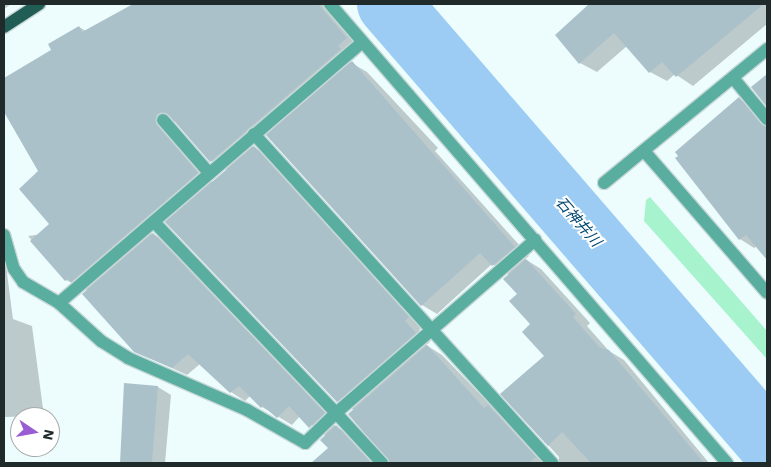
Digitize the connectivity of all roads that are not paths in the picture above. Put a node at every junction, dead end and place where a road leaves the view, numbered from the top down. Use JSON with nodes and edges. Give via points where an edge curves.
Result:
{"nodes":[{"id":1,"x":39,"y":4,"type":"edge"},
{"id":2,"x":330,"y":4,"type":"edge"},
{"id":3,"x":4,"y":28,"type":"edge"},
{"id":4,"x":362,"y":42,"type":"junction"},
{"id":5,"x":767,"y":49,"type":"edge"},
{"id":6,"x":734,"y":79,"type":"junction"},
{"id":7,"x":767,"y":119,"type":"edge"},
{"id":8,"x":163,"y":120,"type":"dead end"},
{"id":9,"x":254,"y":134,"type":"junction"},
{"id":10,"x":645,"y":152,"type":"junction"},
{"id":11,"x":209,"y":174,"type":"junction"},
{"id":12,"x":604,"y":183,"type":"dead end"},
{"id":13,"x":155,"y":223,"type":"junction"},
{"id":14,"x":4,"y":235,"type":"edge"},
{"id":15,"x":535,"y":240,"type":"junction"},
{"id":16,"x":767,"y":293,"type":"edge"},
{"id":17,"x":59,"y":303,"type":"junction"},
{"id":18,"x":433,"y":330,"type":"junction"},
{"id":19,"x":336,"y":413,"type":"junction"},
{"id":20,"x":382,"y":463,"type":"edge"},
{"id":21,"x":552,"y":463,"type":"edge"},
{"id":22,"x":727,"y":463,"type":"edge"}],
"edges":[{"from":1,"to":3,"type":"main road"},
{"from":2,"to":4,"type":"street"},
{"from":4,"to":9,"type":"street"},
{"from":4,"to":15,"type":"street"},
{"from":5,"to":6,"type":"street"},
{"from":6,"to":7,"type":"street"},
{"from":6,"to":10,"type":"street"},
{"from":8,"to":11,"type":"street"},
{"from":9,"to":11,"type":"street"},
{"from":9,"to":18,"type":"street"},
{"from":10,"to":12,"type":"street"},
{"from":10,"to":16,"type":"street"},
{"from":11,"to":13,"type":"street"},
{"from":13,"to":17,"type":"street"},
{"from":13,"to":19,"type":"street"},
{"from":14,"to":17,"type":"street","via":[[14,268],[23,282]]},
{"from":15,"to":18,"type":"street"},
{"from":15,"to":22,"type":"street"},
{"from":17,"to":19,"type":"street","via":[[101,341],[128,358],[247,410],[305,443]]},
{"from":18,"to":19,"type":"street"},
{"from":18,"to":21,"type":"street"},
{"from":19,"to":20,"type":"street"}]}
